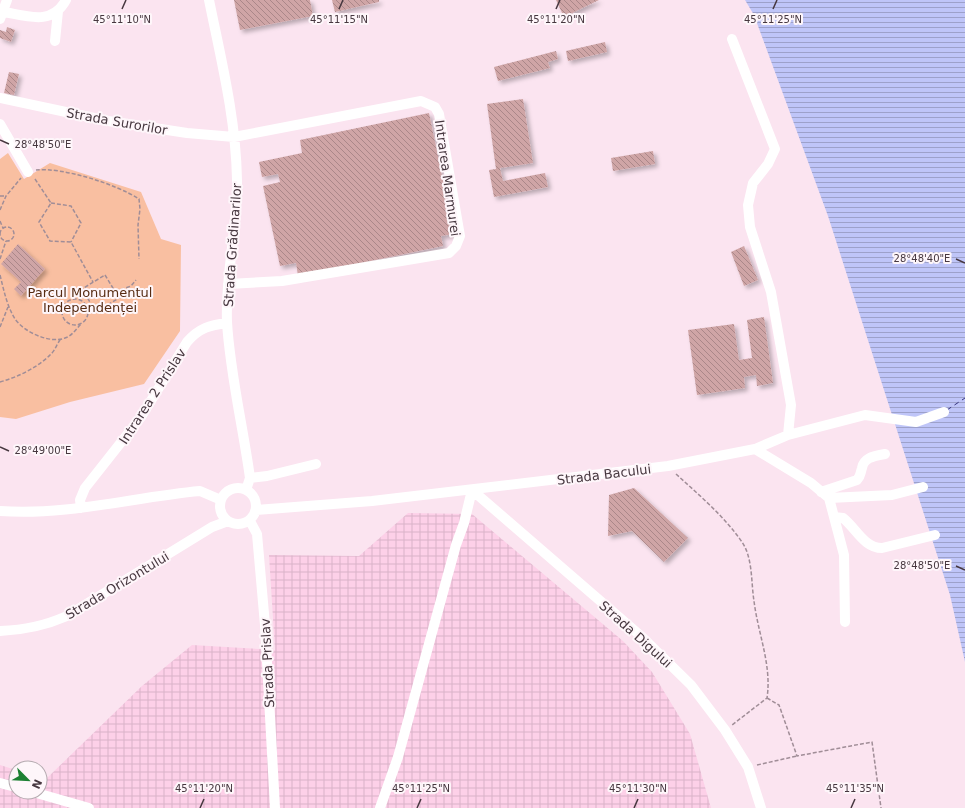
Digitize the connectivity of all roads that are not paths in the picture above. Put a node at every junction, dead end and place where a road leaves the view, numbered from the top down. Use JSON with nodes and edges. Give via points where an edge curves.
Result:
{"nodes":[{"id":1,"x":8,"y":0,"type":"edge"},
{"id":2,"x":66,"y":0,"type":"edge"},
{"id":3,"x":209,"y":0,"type":"edge"},
{"id":4,"x":58,"y":11,"type":"junction"},
{"id":5,"x":2,"y":16,"type":"edge"},
{"id":6,"x":732,"y":39,"type":"dead end"},
{"id":7,"x":55,"y":41,"type":"dead end"},
{"id":8,"x":0,"y":98,"type":"edge"},
{"id":9,"x":0,"y":124,"type":"edge"},
{"id":10,"x":234,"y":137,"type":"junction"},
{"id":11,"x":28,"y":172,"type":"road end"},
{"id":12,"x":228,"y":284,"type":"junction"},
{"id":13,"x":227,"y":323,"type":"junction"},
{"id":14,"x":944,"y":412,"type":"dead end"},
{"id":15,"x":788,"y":435,"type":"junction"},
{"id":16,"x":755,"y":449,"type":"junction"},
{"id":17,"x":885,"y":454,"type":"dead end"},
{"id":18,"x":316,"y":464,"type":"dead end"},
{"id":19,"x":250,"y":478,"type":"junction"},
{"id":20,"x":923,"y":487,"type":"dead end"},
{"id":21,"x":246,"y":490,"type":"junction"},
{"id":22,"x":472,"y":490,"type":"junction"},
{"id":23,"x":825,"y":495,"type":"junction"},
{"id":24,"x":221,"y":500,"type":"junction"},
{"id":25,"x":80,"y":508,"type":"junction"},
{"id":26,"x":256,"y":510,"type":"junction"},
{"id":27,"x":0,"y":512,"type":"edge"},
{"id":28,"x":834,"y":517,"type":"junction"},
{"id":29,"x":250,"y":520,"type":"junction"},
{"id":30,"x":228,"y":521,"type":"junction"},
{"id":31,"x":935,"y":535,"type":"dead end"},
{"id":32,"x":845,"y":622,"type":"dead end"},
{"id":33,"x":0,"y":631,"type":"edge"},
{"id":34,"x":48,"y":796,"type":"edge"},
{"id":35,"x":89,"y":808,"type":"edge"},
{"id":36,"x":275,"y":808,"type":"edge"},
{"id":37,"x":380,"y":808,"type":"edge"},
{"id":38,"x":761,"y":808,"type":"edge"}],
"edges":[{"from":1,"to":5,"type":"street"},
{"from":2,"to":4,"type":"street"},
{"from":3,"to":10,"type":"street","name":"Strada Grădinarilor"},
{"from":4,"to":5,"type":"street","via":[[51,16],[40,18]]},
{"from":4,"to":7,"type":"street"},
{"from":6,"to":15,"type":"street","via":[[775,149],[768,164],[753,183],[748,205],[750,226],[771,292],[791,405]]},
{"from":8,"to":10,"type":"street","name":"Strada Surorilor","via":[[108,121]]},
{"from":9,"to":11,"type":"street"},
{"from":10,"to":12,"type":"street","name":"Strada Grădinarilor","via":[[237,206]]},
{"from":10,"to":12,"type":"street","name":"Intrarea Marmurei","via":[[421,101],[435,107],[439,114],[460,236],[454,250],[449,253],[282,281]]},
{"from":12,"to":13,"type":"street","name":"Strada Grădinarilor"},
{"from":13,"to":19,"type":"street","name":"Strada Grădinarilor"},
{"from":13,"to":25,"type":"street","name":"Intrarea 2 Prislav","via":[[205,327],[187,342],[141,417],[84,488]]},
{"from":14,"to":15,"type":"street","name":"Strada Bacului","via":[[916,422],[865,415]]},
{"from":15,"to":16,"type":"street","name":"Strada Bacului"},
{"from":16,"to":22,"type":"street","name":"Strada Bacului","via":[[668,466]]},
{"from":16,"to":23,"type":"street","via":[[811,483]]},
{"from":17,"to":23,"type":"street","via":[[868,458],[857,480]]},
{"from":18,"to":19,"type":"street"},
{"from":19,"to":21,"type":"street","name":"Strada Grădinarilor"},
{"from":20,"to":23,"type":"street","via":[[892,495]]},
{"from":21,"to":24,"type":"street","via":[[234,488]]},
{"from":21,"to":26,"type":"street","via":[[255,498]]},
{"from":22,"to":26,"type":"street","name":"Strada Bacului"},
{"from":22,"to":37,"type":"street","via":[[398,757]]},
{"from":22,"to":38,"type":"street","name":"Strada Digului","via":[[642,637],[691,685],[725,730],[748,767]]},
{"from":23,"to":28,"type":"street"},
{"from":24,"to":25,"type":"street","via":[[200,491]]},
{"from":24,"to":30,"type":"street","via":[[221,512]]},
{"from":25,"to":27,"type":"street"},
{"from":26,"to":29,"type":"street"},
{"from":28,"to":31,"type":"street","via":[[843,518],[866,543],[875,548]]},
{"from":28,"to":32,"type":"street","via":[[844,555]]},
{"from":29,"to":30,"type":"street","via":[[239,525]]},
{"from":29,"to":36,"type":"street","name":"Strada Prislav","via":[[257,534],[266,625]]},
{"from":30,"to":33,"type":"street","name":"Strada Orizontului","via":[[212,527],[67,616],[46,625]]},
{"from":34,"to":35,"type":"street"}]}
